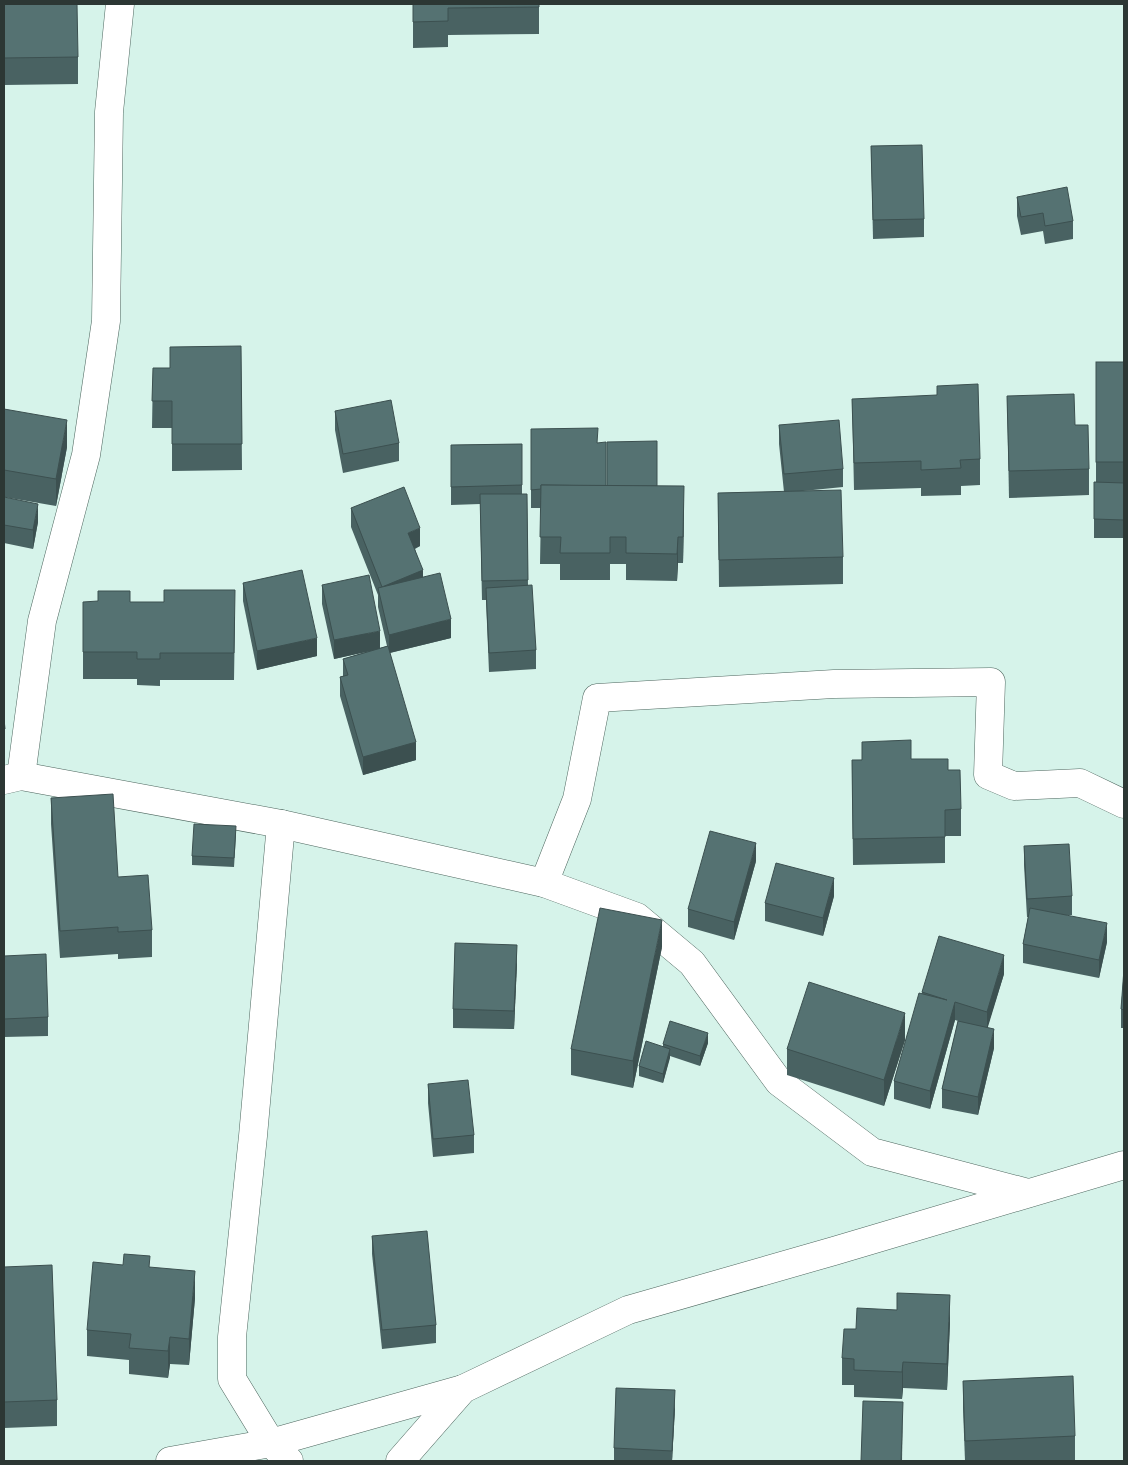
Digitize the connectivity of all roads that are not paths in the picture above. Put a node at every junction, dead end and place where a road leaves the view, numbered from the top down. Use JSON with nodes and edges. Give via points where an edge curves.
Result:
{"nodes":[{"id":1,"x":120,"y":4,"type":"edge"},
{"id":2,"x":12,"y":778,"type":"edge"},
{"id":3,"x":1124,"y":804,"type":"edge"},
{"id":4,"x":281,"y":824,"type":"junction"},
{"id":5,"x":544,"y":883,"type":"junction"},
{"id":6,"x":1124,"y":1165,"type":"edge"},
{"id":7,"x":1028,"y":1193,"type":"junction"},
{"id":8,"x":463,"y":1389,"type":"junction"},
{"id":9,"x":280,"y":1452,"type":"edge"},
{"id":10,"x":170,"y":1461,"type":"edge"},
{"id":11,"x":400,"y":1461,"type":"edge"}],
"edges":[{"from":1,"to":2,"type":"street","via":[[109,112],[106,321],[86,456],[42,620]]},
{"from":2,"to":4,"type":"street"},
{"from":3,"to":5,"type":"street","via":[[1080,783],[1014,786],[988,775],[991,682],[834,684],[597,698],[577,799]]},
{"from":4,"to":5,"type":"street"},
{"from":4,"to":9,"type":"street","via":[[232,1337],[232,1379]]},
{"from":5,"to":7,"type":"street","via":[[637,917],[692,963],[780,1082],[872,1152]]},
{"from":6,"to":7,"type":"street"},
{"from":7,"to":8,"type":"street","via":[[628,1310]]},
{"from":8,"to":9,"type":"street"},
{"from":8,"to":11,"type":"street"},
{"from":9,"to":10,"type":"street"}]}
